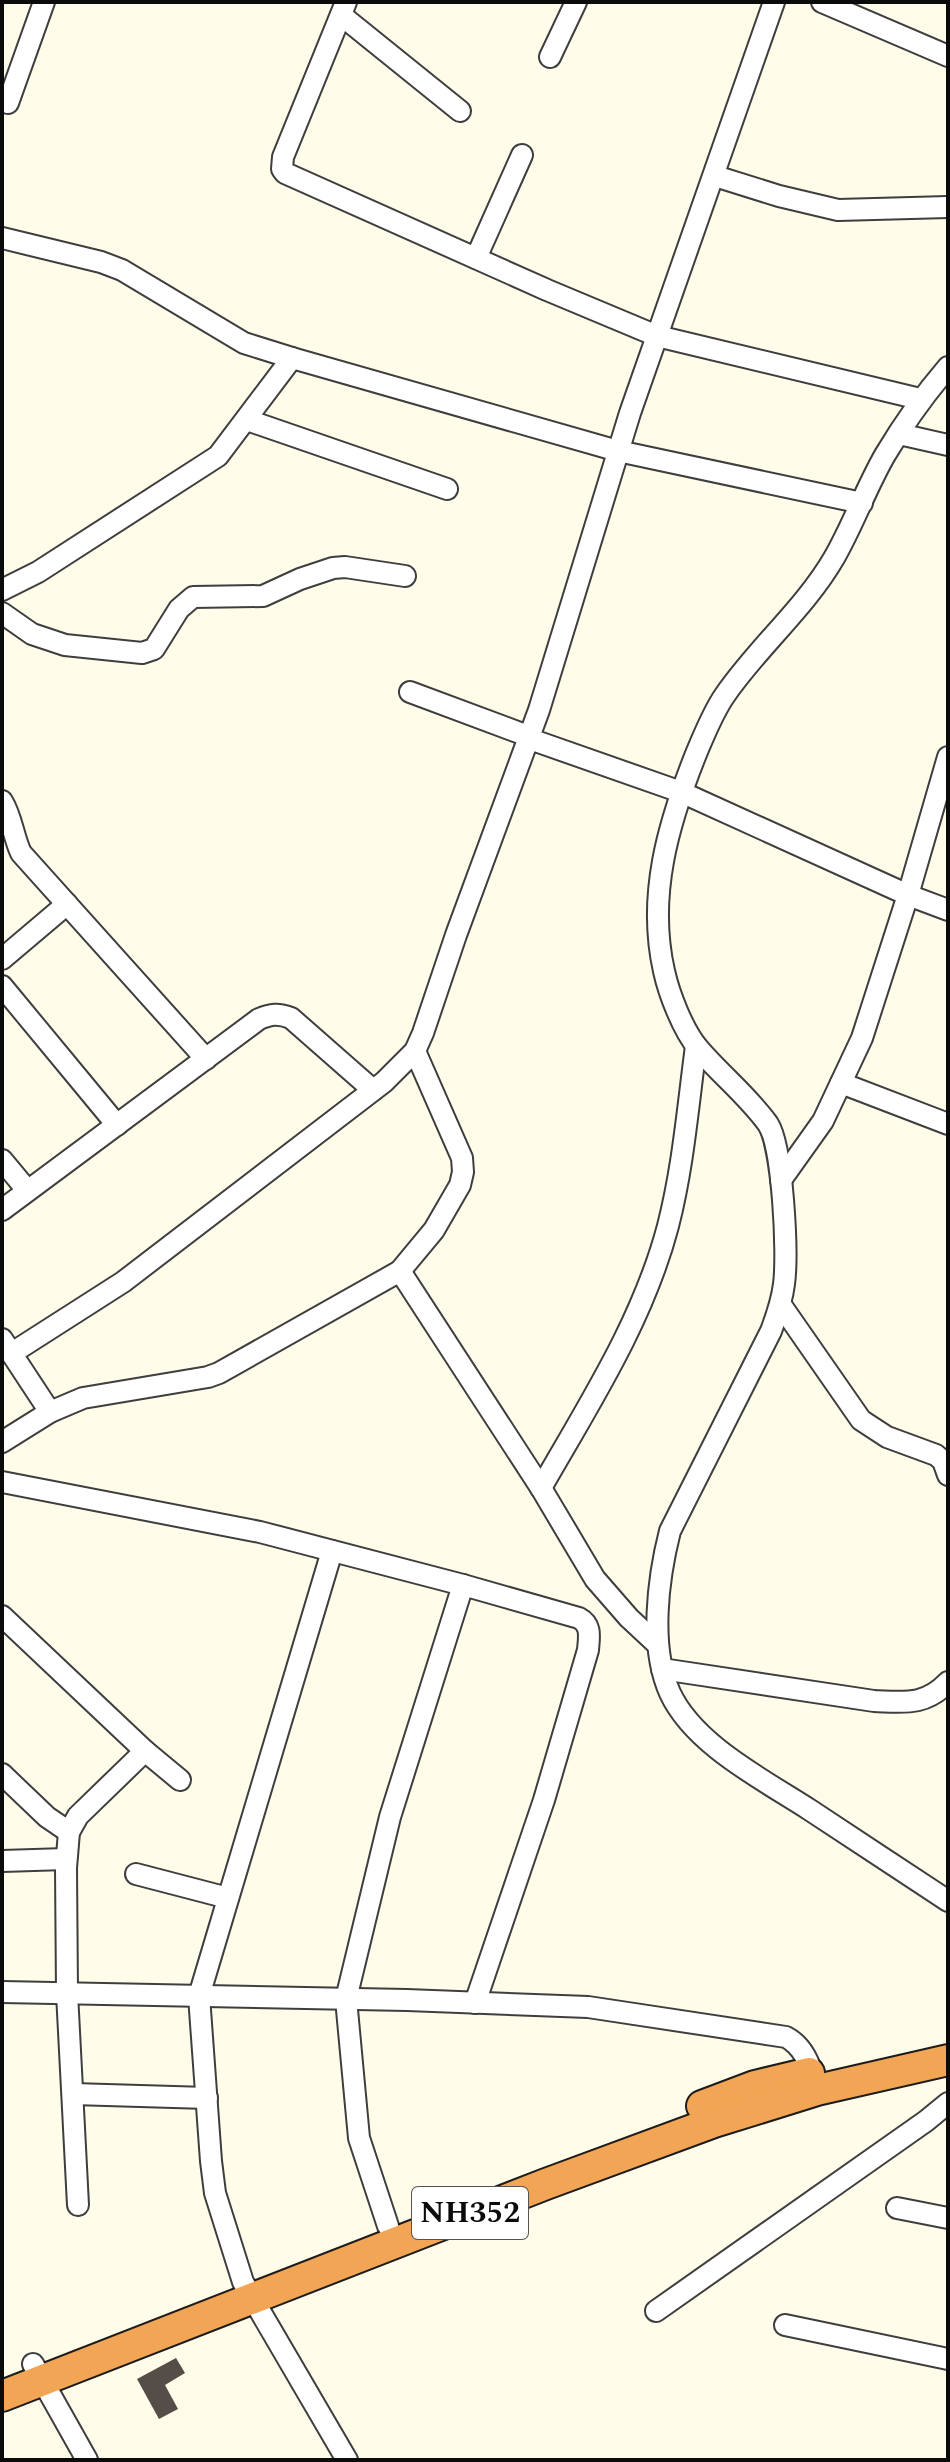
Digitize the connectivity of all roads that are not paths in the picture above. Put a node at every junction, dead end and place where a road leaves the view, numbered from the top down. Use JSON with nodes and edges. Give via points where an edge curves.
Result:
{"nodes":[{"id":1,"x":44,"y":2,"type":"edge"},
{"id":2,"x":576,"y":2,"type":"edge"},
{"id":3,"x":774,"y":2,"type":"edge"},
{"id":4,"x":822,"y":2,"type":"edge"},
{"id":5,"x":343,"y":8,"type":"edge"},
{"id":6,"x":948,"y":56,"type":"edge"},
{"id":7,"x":550,"y":57,"type":"dead end"},
{"id":8,"x":8,"y":103,"type":"dead end"},
{"id":9,"x":460,"y":111,"type":"dead end"},
{"id":10,"x":522,"y":155,"type":"dead end"},
{"id":11,"x":715,"y":176,"type":"junction"},
{"id":12,"x":948,"y":207,"type":"edge"},
{"id":13,"x":2,"y":238,"type":"edge"},
{"id":14,"x":476,"y":258,"type":"junction"},
{"id":15,"x":657,"y":336,"type":"junction"},
{"id":16,"x":292,"y":358,"type":"junction"},
{"id":17,"x":948,"y":367,"type":"edge"},
{"id":18,"x":920,"y":399,"type":"junction"},
{"id":19,"x":247,"y":420,"type":"junction"},
{"id":20,"x":899,"y":434,"type":"junction"},
{"id":21,"x":948,"y":445,"type":"edge"},
{"id":22,"x":618,"y":451,"type":"junction"},
{"id":23,"x":447,"y":489,"type":"dead end"},
{"id":24,"x":862,"y":503,"type":"junction"},
{"id":25,"x":405,"y":576,"type":"dead end"},
{"id":26,"x":2,"y":590,"type":"edge"},
{"id":27,"x":2,"y":613,"type":"edge"},
{"id":28,"x":410,"y":692,"type":"dead end"},
{"id":29,"x":527,"y":738,"type":"junction"},
{"id":30,"x":948,"y":757,"type":"edge"},
{"id":31,"x":681,"y":792,"type":"junction"},
{"id":32,"x":2,"y":801,"type":"edge"},
{"id":33,"x":908,"y":895,"type":"junction"},
{"id":34,"x":67,"y":904,"type":"junction"},
{"id":35,"x":948,"y":910,"type":"edge"},
{"id":36,"x":2,"y":959,"type":"edge"},
{"id":37,"x":2,"y":986,"type":"edge"},
{"id":38,"x":696,"y":1046,"type":"junction"},
{"id":39,"x":415,"y":1051,"type":"junction"},
{"id":40,"x":206,"y":1059,"type":"junction"},
{"id":41,"x":841,"y":1083,"type":"junction"},
{"id":42,"x":373,"y":1090,"type":"junction"},
{"id":43,"x":948,"y":1124,"type":"edge"},
{"id":44,"x":117,"y":1125,"type":"junction"},
{"id":45,"x":2,"y":1160,"type":"edge"},
{"id":46,"x":781,"y":1180,"type":"junction"},
{"id":47,"x":27,"y":1190,"type":"junction"},
{"id":48,"x":2,"y":1210,"type":"edge"},
{"id":49,"x":400,"y":1271,"type":"junction"},
{"id":50,"x":781,"y":1305,"type":"junction"},
{"id":51,"x":7,"y":1346,"type":"edge"},
{"id":52,"x":50,"y":1412,"type":"junction"},
{"id":53,"x":2,"y":1442,"type":"edge"},
{"id":54,"x":948,"y":1475,"type":"edge"},
{"id":55,"x":2,"y":1482,"type":"edge"},
{"id":56,"x":541,"y":1488,"type":"junction"},
{"id":57,"x":332,"y":1551,"type":"junction"},
{"id":58,"x":463,"y":1585,"type":"junction"},
{"id":59,"x":2,"y":1616,"type":"edge"},
{"id":60,"x":658,"y":1645,"type":"junction"},
{"id":61,"x":662,"y":1669,"type":"junction"},
{"id":62,"x":948,"y":1682,"type":"edge"},
{"id":63,"x":145,"y":1751,"type":"junction"},
{"id":64,"x":2,"y":1774,"type":"edge"},
{"id":65,"x":180,"y":1780,"type":"dead end"},
{"id":66,"x":69,"y":1832,"type":"junction"},
{"id":67,"x":66,"y":1859,"type":"junction"},
{"id":68,"x":2,"y":1861,"type":"edge"},
{"id":69,"x":136,"y":1874,"type":"dead end"},
{"id":70,"x":228,"y":1898,"type":"junction"},
{"id":71,"x":948,"y":1901,"type":"edge"},
{"id":72,"x":2,"y":1992,"type":"edge"},
{"id":73,"x":67,"y":1993,"type":"junction"},
{"id":74,"x":199,"y":1996,"type":"junction"},
{"id":75,"x":346,"y":1999,"type":"junction"},
{"id":76,"x":475,"y":2003,"type":"junction"},
{"id":77,"x":948,"y":2040,"type":"edge"},
{"id":78,"x":948,"y":2060,"type":"edge"},
{"id":79,"x":814,"y":2081,"type":"junction"},
{"id":80,"x":73,"y":2094,"type":"junction"},
{"id":81,"x":207,"y":2098,"type":"junction"},
{"id":82,"x":948,"y":2103,"type":"edge"},
{"id":83,"x":78,"y":2205,"type":"dead end"},
{"id":84,"x":897,"y":2208,"type":"dead end"},
{"id":85,"x":948,"y":2218,"type":"edge"},
{"id":86,"x":388,"y":2226,"type":"junction"},
{"id":87,"x":246,"y":2290,"type":"junction"},
{"id":88,"x":656,"y":2311,"type":"dead end"},
{"id":89,"x":785,"y":2325,"type":"dead end"},
{"id":90,"x":948,"y":2359,"type":"edge"},
{"id":91,"x":38,"y":2372,"type":"junction"},
{"id":92,"x":2,"y":2375,"type":"edge"},
{"id":93,"x":2,"y":2396,"type":"edge"},
{"id":94,"x":87,"y":2460,"type":"edge"},
{"id":95,"x":347,"y":2460,"type":"edge"}],
"edges":[{"from":1,"to":8,"type":"street"},
{"from":2,"to":7,"type":"street"},
{"from":3,"to":11,"type":"street"},
{"from":4,"to":6,"type":"street"},
{"from":5,"to":9,"type":"street"},
{"from":5,"to":14,"type":"street","via":[[282,169]]},
{"from":10,"to":14,"type":"street"},
{"from":11,"to":12,"type":"street","via":[[838,210]]},
{"from":11,"to":15,"type":"street"},
{"from":13,"to":16,"type":"street","via":[[122,270],[244,343]]},
{"from":14,"to":15,"type":"street"},
{"from":15,"to":18,"type":"street"},
{"from":15,"to":22,"type":"street"},
{"from":16,"to":19,"type":"street"},
{"from":16,"to":22,"type":"street"},
{"from":17,"to":18,"type":"street"},
{"from":18,"to":20,"type":"street"},
{"from":19,"to":23,"type":"street"},
{"from":19,"to":26,"type":"street","via":[[213,460]]},
{"from":20,"to":21,"type":"street"},
{"from":20,"to":24,"type":"street"},
{"from":22,"to":24,"type":"street"},
{"from":22,"to":29,"type":"street"},
{"from":24,"to":31,"type":"street","via":[[833,560],[723,697]]},
{"from":25,"to":27,"type":"street","via":[[333,568],[263,596],[193,597],[154,649],[142,653],[65,645],[32,634]]},
{"from":28,"to":29,"type":"street"},
{"from":29,"to":31,"type":"street"},
{"from":29,"to":39,"type":"street"},
{"from":30,"to":33,"type":"street"},
{"from":31,"to":33,"type":"street"},
{"from":31,"to":38,"type":"street","via":[[663,856],[658,939],[673,999]]},
{"from":32,"to":34,"type":"street","via":[[21,853]]},
{"from":33,"to":35,"type":"street"},
{"from":33,"to":41,"type":"street","via":[[862,1038]]},
{"from":34,"to":36,"type":"street"},
{"from":34,"to":40,"type":"street"},
{"from":37,"to":44,"type":"street"},
{"from":38,"to":46,"type":"street","via":[[773,1133]]},
{"from":38,"to":56,"type":"street","via":[[668,1226],[645,1295]]},
{"from":39,"to":42,"type":"street"},
{"from":39,"to":49,"type":"street","via":[[462,1158],[463,1172],[434,1230]]},
{"from":40,"to":42,"type":"street","via":[[259,1019],[279,1014],[303,1027]]},
{"from":40,"to":44,"type":"street"},
{"from":41,"to":43,"type":"street"},
{"from":41,"to":46,"type":"street","via":[[823,1121]]},
{"from":42,"to":51,"type":"street","via":[[123,1282]]},
{"from":44,"to":47,"type":"street"},
{"from":45,"to":47,"type":"street"},
{"from":46,"to":50,"type":"street"},
{"from":47,"to":48,"type":"street"},
{"from":49,"to":52,"type":"street","via":[[219,1373],[83,1398]]},
{"from":49,"to":56,"type":"street"},
{"from":50,"to":54,"type":"street","via":[[861,1420],[887,1437],[936,1455]]},
{"from":50,"to":60,"type":"street","via":[[670,1531]]},
{"from":51,"to":52,"type":"street"},
{"from":52,"to":53,"type":"street"},
{"from":55,"to":57,"type":"street"},
{"from":56,"to":60,"type":"street","via":[[595,1579]]},
{"from":57,"to":58,"type":"street"},
{"from":57,"to":70,"type":"street"},
{"from":58,"to":75,"type":"street","via":[[390,1817]]},
{"from":58,"to":76,"type":"street","via":[[579,1618],[589,1628],[544,1800]]},
{"from":59,"to":63,"type":"street"},
{"from":60,"to":61,"type":"street"},
{"from":61,"to":62,"type":"street","via":[[874,1701],[927,1698]]},
{"from":61,"to":71,"type":"street","via":[[681,1711],[723,1753]]},
{"from":63,"to":65,"type":"street"},
{"from":63,"to":66,"type":"street","via":[[78,1816]]},
{"from":64,"to":66,"type":"street"},
{"from":66,"to":67,"type":"street"},
{"from":67,"to":68,"type":"street"},
{"from":67,"to":73,"type":"street"},
{"from":69,"to":70,"type":"street"},
{"from":70,"to":74,"type":"street"},
{"from":72,"to":73,"type":"street"},
{"from":73,"to":74,"type":"street"},
{"from":73,"to":80,"type":"street"},
{"from":74,"to":75,"type":"street"},
{"from":74,"to":81,"type":"street"},
{"from":75,"to":76,"type":"street"},
{"from":75,"to":86,"type":"street","via":[[359,2138]]},
{"from":76,"to":79,"type":"street","via":[[588,2007],[775,2033],[795,2042]]},
{"from":77,"to":79,"type":"highway","number":"NH352"},
{"from":78,"to":79,"type":"highway","number":"NH352"},
{"from":79,"to":86,"type":"highway","number":"NH352","via":[[755,2086]]},
{"from":79,"to":87,"type":"highway","number":"NH352","via":[[560,2179]]},
{"from":80,"to":81,"type":"street"},
{"from":80,"to":83,"type":"street"},
{"from":81,"to":87,"type":"street","via":[[215,2193]]},
{"from":82,"to":88,"type":"street"},
{"from":84,"to":85,"type":"street"},
{"from":86,"to":87,"type":"highway","number":"NH352"},
{"from":87,"to":91,"type":"highway","number":"NH352"},
{"from":87,"to":95,"type":"street"},
{"from":89,"to":90,"type":"street"},
{"from":91,"to":92,"type":"highway","number":"NH352"},
{"from":91,"to":93,"type":"highway","number":"NH352"},
{"from":91,"to":94,"type":"street"}]}
